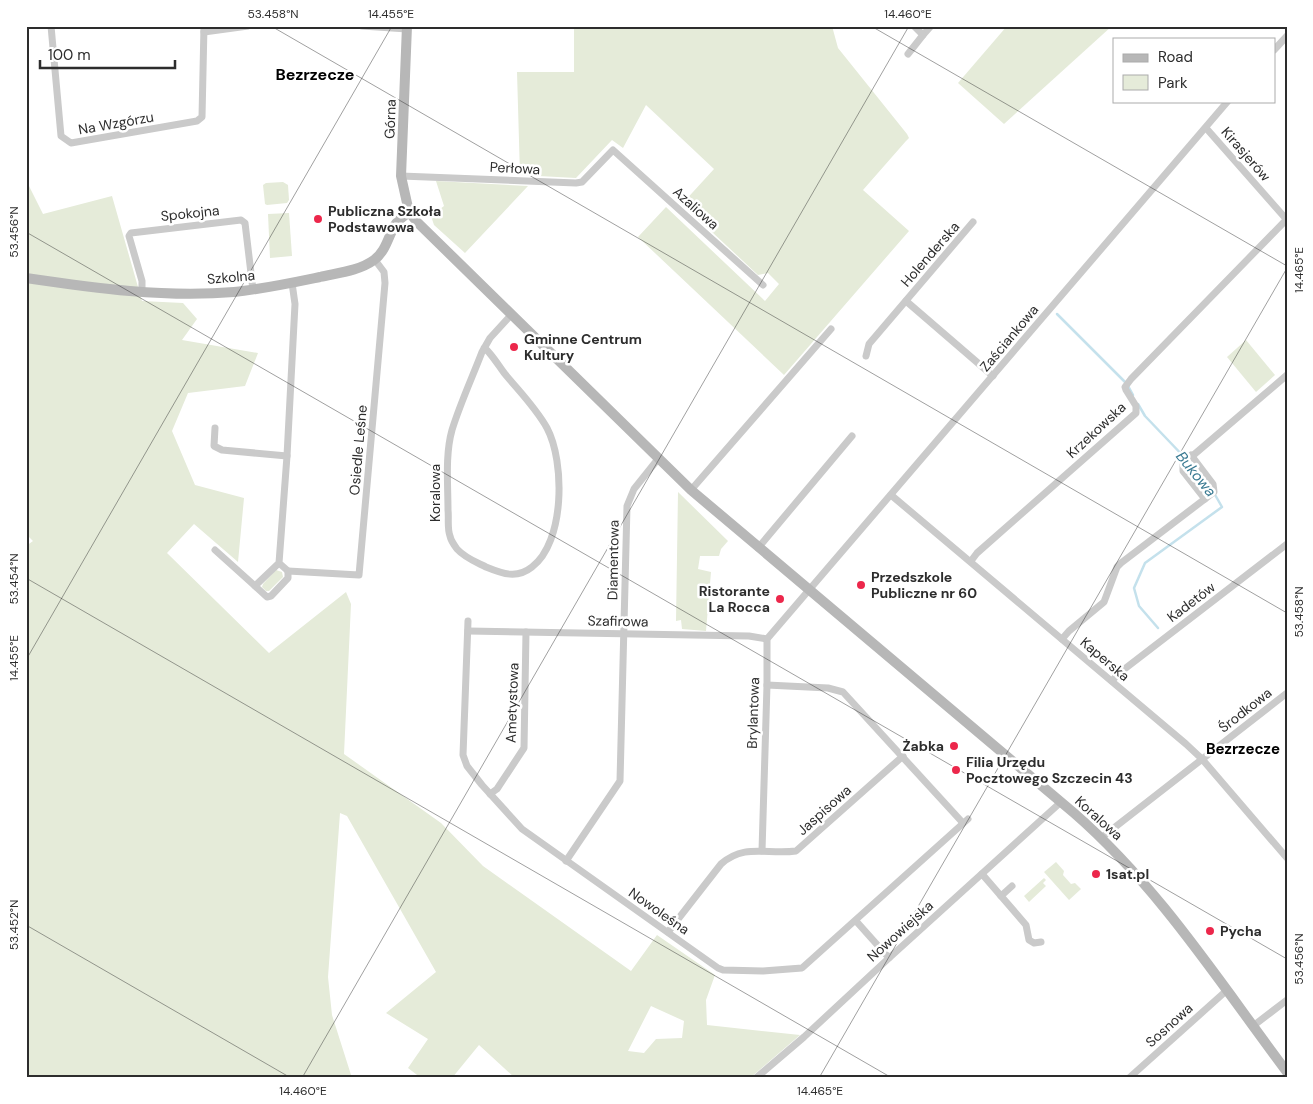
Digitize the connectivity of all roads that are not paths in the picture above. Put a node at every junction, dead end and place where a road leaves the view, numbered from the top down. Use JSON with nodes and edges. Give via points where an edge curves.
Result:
{"nodes":[{"id":1,"x":51,"y":26,"type":"edge"},
{"id":2,"x":248,"y":26,"type":"edge"},
{"id":3,"x":362,"y":26,"type":"edge"},
{"id":4,"x":914,"y":26,"type":"edge"},
{"id":5,"x":931,"y":26,"type":"edge"},
{"id":6,"x":407,"y":28,"type":"edge"},
{"id":7,"x":204,"y":29,"type":"edge"},
{"id":8,"x":924,"y":36,"type":"junction"},
{"id":9,"x":1287,"y":36,"type":"edge"},
{"id":10,"x":1276,"y":48,"type":"edge"},
{"id":11,"x":908,"y":54,"type":"dead end"},
{"id":12,"x":1227,"y":102,"type":"edge"},
{"id":13,"x":1206,"y":128,"type":"junction"},
{"id":14,"x":613,"y":150,"type":"joint"},
{"id":15,"x":402,"y":176,"type":"junction"},
{"id":16,"x":409,"y":212,"type":"junction"},
{"id":17,"x":1287,"y":220,"type":"edge"},
{"id":18,"x":973,"y":222,"type":"dead end"},
{"id":19,"x":375,"y":260,"type":"junction"},
{"id":20,"x":26,"y":278,"type":"edge"},
{"id":21,"x":292,"y":283,"type":"junction"},
{"id":22,"x":763,"y":285,"type":"dead end"},
{"id":23,"x":253,"y":290,"type":"junction"},
{"id":24,"x":142,"y":291,"type":"junction"},
{"id":25,"x":906,"y":301,"type":"junction"},
{"id":26,"x":511,"y":316,"type":"junction"},
{"id":27,"x":831,"y":329,"type":"dead end"},
{"id":28,"x":484,"y":348,"type":"junction"},
{"id":29,"x":866,"y":356,"type":"dead end"},
{"id":30,"x":494,"y":361,"type":"junction"},
{"id":31,"x":478,"y":362,"type":"junction"},
{"id":32,"x":1287,"y":375,"type":"edge"},
{"id":33,"x":993,"y":376,"type":"junction"},
{"id":34,"x":215,"y":428,"type":"dead end"},
{"id":35,"x":852,"y":436,"type":"dead end"},
{"id":36,"x":287,"y":456,"type":"junction"},
{"id":37,"x":1192,"y":456,"type":"junction"},
{"id":38,"x":658,"y":459,"type":"junction"},
{"id":39,"x":691,"y":490,"type":"junction"},
{"id":40,"x":891,"y":495,"type":"junction"},
{"id":41,"x":1205,"y":500,"type":"junction"},
{"id":42,"x":1287,"y":544,"type":"edge"},
{"id":43,"x":758,"y":548,"type":"junction"},
{"id":44,"x":215,"y":550,"type":"dead end"},
{"id":45,"x":971,"y":561,"type":"junction"},
{"id":46,"x":279,"y":563,"type":"junction"},
{"id":47,"x":288,"y":571,"type":"junction"},
{"id":48,"x":255,"y":586,"type":"junction"},
{"id":49,"x":809,"y":590,"type":"junction"},
{"id":50,"x":468,"y":621,"type":"dead end"},
{"id":51,"x":468,"y":631,"type":"junction"},
{"id":52,"x":526,"y":632,"type":"junction"},
{"id":53,"x":624,"y":634,"type":"junction"},
{"id":54,"x":767,"y":639,"type":"junction"},
{"id":55,"x":1062,"y":639,"type":"junction"},
{"id":56,"x":1112,"y":681,"type":"junction"},
{"id":57,"x":767,"y":685,"type":"junction"},
{"id":58,"x":1287,"y":694,"type":"edge"},
{"id":59,"x":903,"y":756,"type":"junction"},
{"id":60,"x":1202,"y":759,"type":"junction"},
{"id":61,"x":490,"y":794,"type":"junction"},
{"id":62,"x":1061,"y":802,"type":"junction"},
{"id":63,"x":1101,"y":838,"type":"junction"},
{"id":64,"x":1284,"y":848,"type":"edge"},
{"id":65,"x":762,"y":852,"type":"junction"},
{"id":66,"x":1287,"y":858,"type":"edge"},
{"id":67,"x":566,"y":861,"type":"junction"},
{"id":68,"x":982,"y":874,"type":"junction"},
{"id":69,"x":1012,"y":886,"type":"dead end"},
{"id":70,"x":1002,"y":896,"type":"junction"},
{"id":71,"x":856,"y":921,"type":"junction"},
{"id":72,"x":668,"y":932,"type":"junction"},
{"id":73,"x":1041,"y":942,"type":"dead end"},
{"id":74,"x":889,"y":958,"type":"junction"},
{"id":75,"x":1226,"y":991,"type":"junction"},
{"id":76,"x":1287,"y":1000,"type":"edge"},
{"id":77,"x":1253,"y":1026,"type":"junction"},
{"id":78,"x":1287,"y":1072,"type":"edge"},
{"id":79,"x":756,"y":1078,"type":"edge"},
{"id":80,"x":1129,"y":1078,"type":"edge"}],
"edges":[{"from":1,"to":7,"type":"street","name":"Na Wzgórzu","via":[[61,136],[71,143],[197,121],[202,116]]},
{"from":2,"to":7,"type":"street","name":"Na Wzgórzu"},
{"from":3,"to":6,"type":"street"},
{"from":4,"to":8,"type":"street"},
{"from":5,"to":8,"type":"street"},
{"from":6,"to":15,"type":"street","name":"Górna"},
{"from":8,"to":11,"type":"street"},
{"from":9,"to":10,"type":"street"},
{"from":12,"to":13,"type":"street","name":"Zaściankowa"},
{"from":13,"to":17,"type":"street","name":"Kirasjerów"},
{"from":13,"to":33,"type":"street","name":"Zaściankowa"},
{"from":14,"to":15,"type":"street","name":"Perłowa","via":[[582,182],[576,183]]},
{"from":14,"to":22,"type":"street","name":"Azaliowa"},
{"from":15,"to":16,"type":"street","name":"Górna"},
{"from":16,"to":19,"type":"street","via":[[396,224]]},
{"from":16,"to":26,"type":"street","name":"Koralowa"},
{"from":17,"to":45,"type":"street","name":"Krzekowska","via":[[1125,387],[1136,412]]},
{"from":18,"to":25,"type":"street","name":"Holenderska"},
{"from":19,"to":21,"type":"street","name":"Szkolna","via":[[357,268]]},
{"from":19,"to":47,"type":"street","name":"Osiedle Leśne","via":[[384,272],[385,283],[359,575]]},
{"from":20,"to":24,"type":"street","name":"Szkolna"},
{"from":21,"to":23,"type":"street","name":"Szkolna"},
{"from":21,"to":36,"type":"street","via":[[295,304]]},
{"from":23,"to":24,"type":"street","name":"Szkolna","via":[[209,294]]},
{"from":23,"to":24,"type":"street","name":"Spokojna","via":[[246,223],[241,220],[131,233],[128,236]]},
{"from":25,"to":29,"type":"street","name":"Holenderska","via":[[869,344]]},
{"from":25,"to":33,"type":"street","name":"Holenderska"},
{"from":26,"to":28,"type":"street"},
{"from":26,"to":38,"type":"street","name":"Koralowa"},
{"from":27,"to":39,"type":"street"},
{"from":28,"to":30,"type":"street","name":"Koralowa"},
{"from":28,"to":31,"type":"street","name":"Koralowa"},
{"from":30,"to":31,"type":"street"},
{"from":30,"to":31,"type":"street","name":"Koralowa","via":[[539,416],[550,435],[557,459],[558,500],[552,539],[542,558],[517,575],[495,571],[463,555],[449,531],[448,466],[452,432]]},
{"from":32,"to":37,"type":"street"},
{"from":33,"to":40,"type":"street","name":"Zaściankowa"},
{"from":34,"to":36,"type":"street","via":[[214,446],[222,450]]},
{"from":35,"to":43,"type":"street"},
{"from":36,"to":46,"type":"street"},
{"from":37,"to":41,"type":"street","via":[[1215,489]]},
{"from":37,"to":41,"type":"street","via":[[1183,464],[1182,471]]},
{"from":38,"to":39,"type":"street","name":"Koralowa"},
{"from":38,"to":53,"type":"street","name":"Diamentowa","via":[[634,489],[627,506]]},
{"from":39,"to":43,"type":"street","name":"Koralowa"},
{"from":40,"to":45,"type":"street","name":"Kaperska"},
{"from":40,"to":49,"type":"street","name":"Zaściankowa"},
{"from":41,"to":55,"type":"street","via":[[1121,563],[1104,602]]},
{"from":42,"to":56,"type":"street","name":"Kadetów"},
{"from":43,"to":49,"type":"street","name":"Koralowa"},
{"from":44,"to":48,"type":"street"},
{"from":45,"to":55,"type":"street","name":"Kaperska"},
{"from":46,"to":47,"type":"street"},
{"from":46,"to":48,"type":"street"},
{"from":47,"to":48,"type":"street","via":[[288,578],[271,596],[267,597]]},
{"from":49,"to":54,"type":"street"},
{"from":49,"to":62,"type":"street","name":"Koralowa"},
{"from":50,"to":51,"type":"street","name":"Nowoleśna"},
{"from":51,"to":52,"type":"street","name":"Szafirowa"},
{"from":51,"to":61,"type":"street","name":"Nowoleśna","via":[[463,755],[467,766]]},
{"from":52,"to":53,"type":"street","name":"Szafirowa"},
{"from":52,"to":61,"type":"street","name":"Ametystowa","via":[[524,748]]},
{"from":53,"to":54,"type":"street","name":"Szafirowa"},
{"from":53,"to":67,"type":"street","name":"Diamentowa","via":[[620,782]]},
{"from":54,"to":57,"type":"street","name":"Brylantowa"},
{"from":55,"to":56,"type":"street","name":"Kaperska"},
{"from":56,"to":60,"type":"street","name":"Kaperska"},
{"from":57,"to":59,"type":"street","via":[[838,690]]},
{"from":57,"to":65,"type":"street","name":"Brylantowa"},
{"from":58,"to":60,"type":"street","name":"Środkowa"},
{"from":59,"to":65,"type":"street","name":"Jaspisowa","via":[[796,851]]},
{"from":59,"to":71,"type":"street","name":"Nowoleśna","via":[[966,821]]},
{"from":60,"to":63,"type":"street","name":"Środkowa"},
{"from":60,"to":64,"type":"street","name":"Kaperska"},
{"from":61,"to":67,"type":"street","name":"Nowoleśna","via":[[522,829]]},
{"from":62,"to":63,"type":"street","name":"Koralowa"},
{"from":62,"to":68,"type":"street","name":"Nowowiejska"},
{"from":63,"to":75,"type":"street","name":"Koralowa","via":[[1160,902]]},
{"from":64,"to":66,"type":"street","name":"Kaperska"},
{"from":65,"to":72,"type":"street","name":"Jaspisowa","via":[[740,852],[728,858]]},
{"from":67,"to":72,"type":"street","name":"Nowoleśna"},
{"from":68,"to":70,"type":"street"},
{"from":68,"to":74,"type":"street","name":"Nowowiejska"},
{"from":69,"to":70,"type":"street"},
{"from":70,"to":73,"type":"street","via":[[1026,925],[1029,940]]},
{"from":71,"to":72,"type":"street","name":"Nowoleśna","via":[[798,970],[723,970]]},
{"from":71,"to":74,"type":"street"},
{"from":74,"to":79,"type":"street","name":"Nowowiejska"},
{"from":75,"to":77,"type":"street","name":"Koralowa"},
{"from":75,"to":80,"type":"street","name":"Sosnowa"},
{"from":76,"to":77,"type":"street"},
{"from":77,"to":78,"type":"street","name":"Koralowa"}]}
